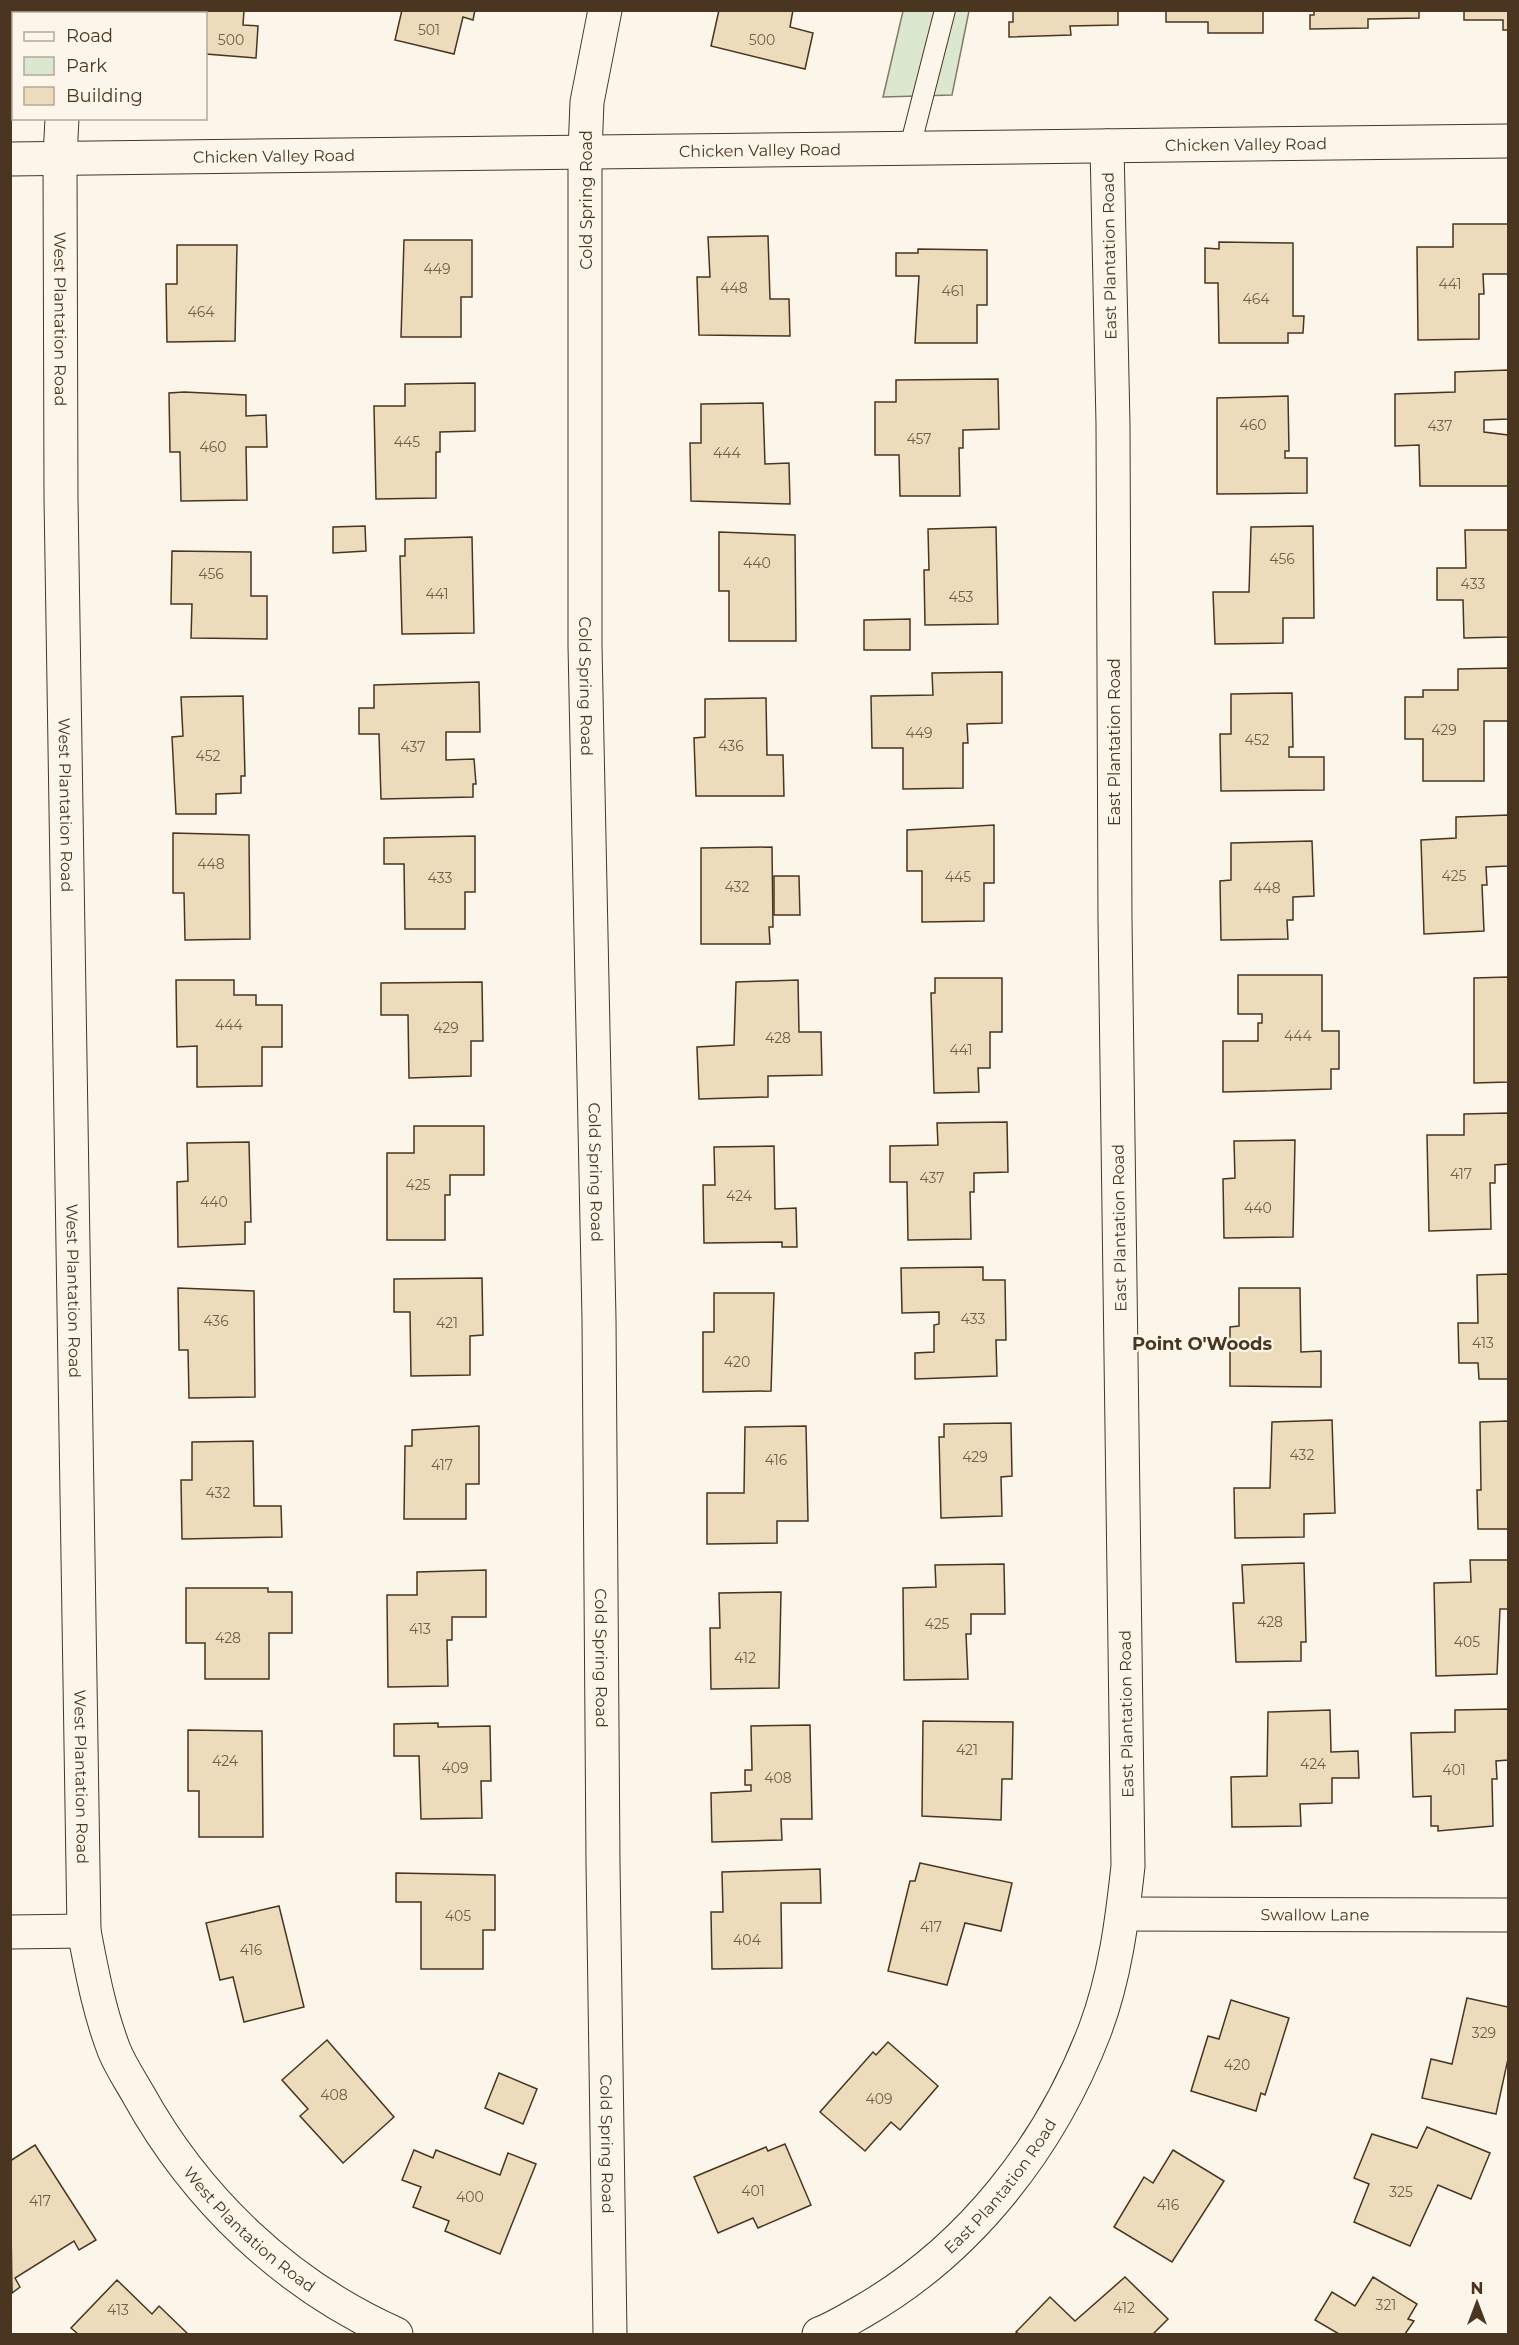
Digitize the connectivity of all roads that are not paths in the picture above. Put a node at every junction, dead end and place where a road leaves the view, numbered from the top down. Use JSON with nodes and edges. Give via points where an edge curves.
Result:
{"nodes":[{"id":1,"x":605,"y":10,"type":"edge"},
{"id":2,"x":945,"y":10,"type":"edge"},
{"id":3,"x":62,"y":120,"type":"edge"},
{"id":4,"x":1509,"y":141,"type":"edge"},
{"id":5,"x":1107,"y":146,"type":"junction"},
{"id":6,"x":910,"y":147,"type":"junction"},
{"id":7,"x":585,"y":152,"type":"junction"},
{"id":8,"x":60,"y":158,"type":"junction"},
{"id":9,"x":10,"y":159,"type":"edge"},
{"id":10,"x":1123,"y":1914,"type":"junction"},
{"id":11,"x":1509,"y":1915,"type":"edge"},
{"id":12,"x":84,"y":1931,"type":"junction"},
{"id":13,"x":10,"y":1932,"type":"edge"},
{"id":14,"x":396,"y":2334,"type":"edge"},
{"id":15,"x":610,"y":2334,"type":"edge"},
{"id":16,"x":819,"y":2334,"type":"edge"}],
"edges":[{"from":1,"to":7,"type":"street","name":"Cold Spring Road","via":[[587,102]]},
{"from":2,"to":6,"type":"lane"},
{"from":3,"to":8,"type":"street","name":"West Plantation Road"},
{"from":4,"to":5,"type":"street","name":"Chicken Valley Road"},
{"from":5,"to":6,"type":"street","name":"Chicken Valley Road"},
{"from":5,"to":10,"type":"street","name":"East Plantation Road","via":[[1128,1866]]},
{"from":6,"to":7,"type":"street","name":"Chicken Valley Road"},
{"from":7,"to":8,"type":"street","name":"Chicken Valley Road"},
{"from":7,"to":15,"type":"street","name":"Cold Spring Road","via":[[585,646],[599,1319]]},
{"from":8,"to":9,"type":"street","name":"Chicken Valley Road"},
{"from":8,"to":12,"type":"street","name":"West Plantation Road","via":[[61,510]]},
{"from":10,"to":11,"type":"street","name":"Swallow Lane"},
{"from":10,"to":16,"type":"street","name":"East Plantation Road","via":[[1116,1956],[1095,2029],[1065,2097],[1027,2161],[980,2218],[926,2269],[891,2295]]},
{"from":12,"to":13,"type":"street"},
{"from":12,"to":14,"type":"street","name":"West Plantation Road","via":[[97,1999],[115,2052],[158,2131],[194,2180],[245,2235],[316,2291]]}]}
